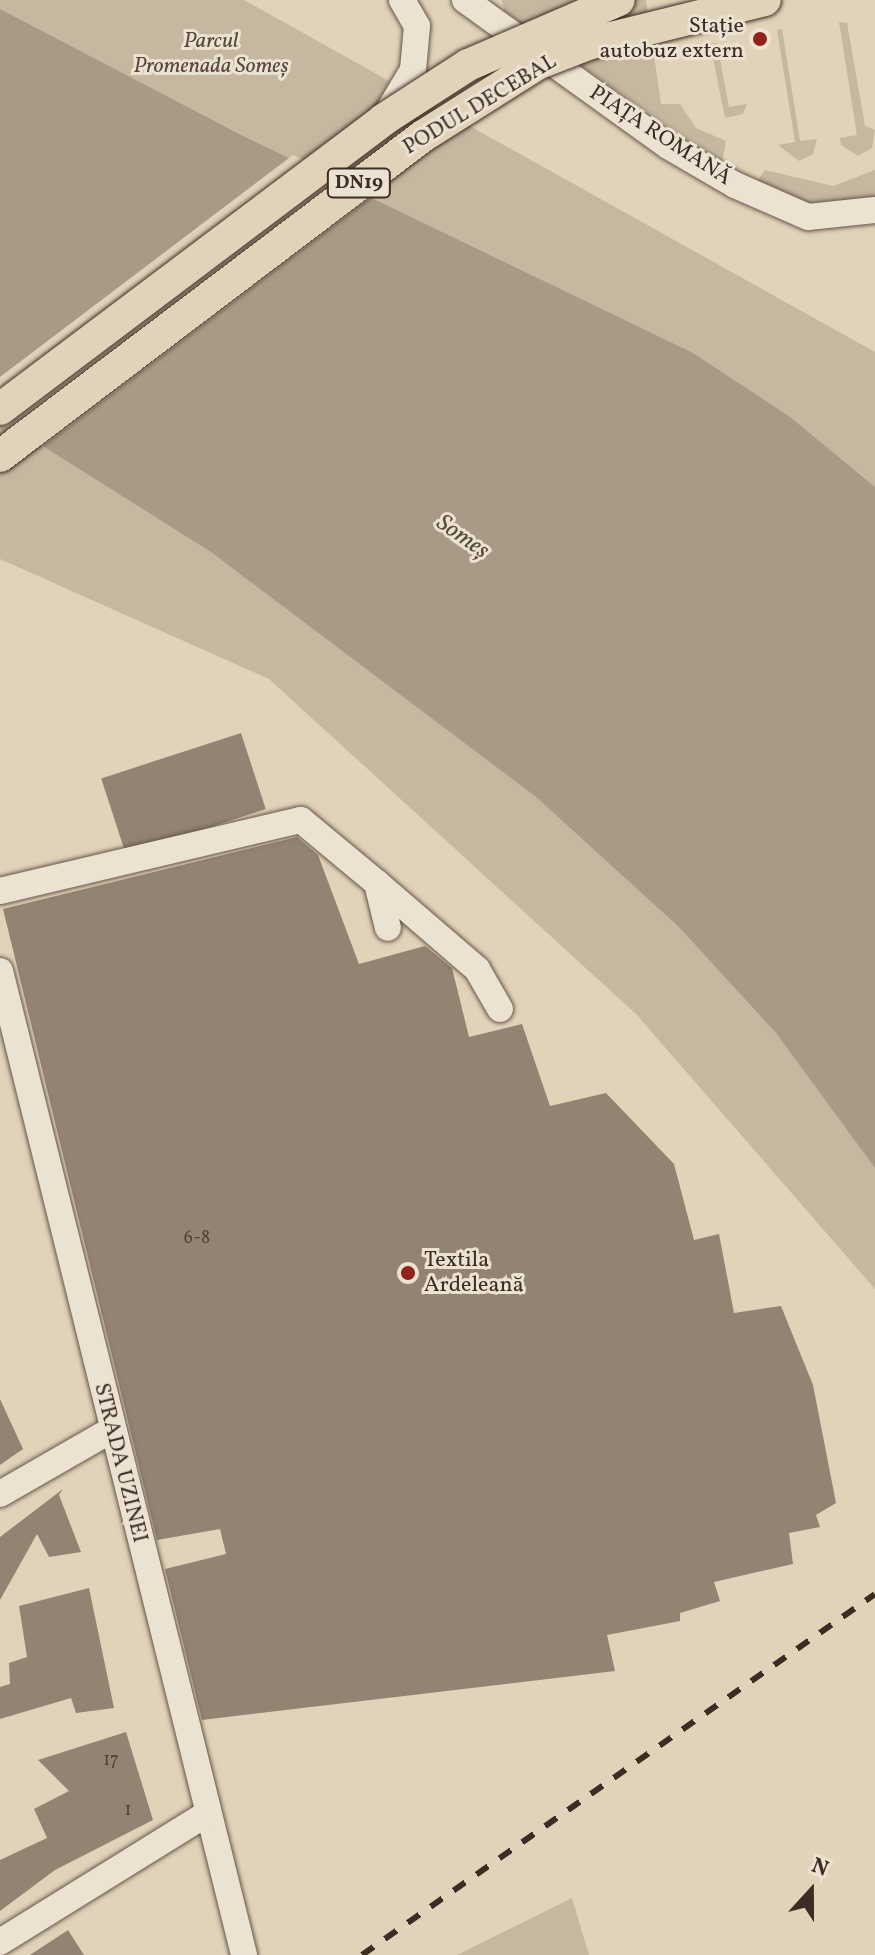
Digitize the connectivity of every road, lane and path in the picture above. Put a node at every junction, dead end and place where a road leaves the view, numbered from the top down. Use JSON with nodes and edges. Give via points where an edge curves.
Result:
{"nodes":[{"id":1,"x":402,"y":0,"type":"edge"},
{"id":2,"x":465,"y":0,"type":"edge"},
{"id":3,"x":619,"y":0,"type":"edge"},
{"id":4,"x":765,"y":0,"type":"edge"},
{"id":5,"x":487,"y":8,"type":"edge"},
{"id":6,"x":383,"y":120,"type":"junction"},
{"id":7,"x":875,"y":210,"type":"edge"},
{"id":8,"x":0,"y":409,"type":"edge"},
{"id":9,"x":0,"y":456,"type":"edge"},
{"id":10,"x":377,"y":883,"type":"junction"},
{"id":11,"x":0,"y":891,"type":"edge"},
{"id":12,"x":388,"y":928,"type":"dead end"},
{"id":13,"x":0,"y":971,"type":"edge"},
{"id":14,"x":500,"y":1009,"type":"dead end"},
{"id":15,"x":9,"y":1060,"type":"edge"},
{"id":16,"x":113,"y":1429,"type":"junction"},
{"id":17,"x":0,"y":1494,"type":"edge"},
{"id":18,"x":205,"y":1815,"type":"junction"},
{"id":19,"x":0,"y":1942,"type":"edge"},
{"id":20,"x":244,"y":1955,"type":"edge"}],
"edges":[{"from":1,"to":6,"type":"street","name":"PODUL DECEBAL","via":[[417,26],[413,70]]},
{"from":2,"to":5,"type":"street","name":"PIAȚA ROMANĂ"},
{"from":3,"to":6,"type":"main road","name":"PODUL DECEBAL","number":"DN19","bridge":true,"via":[[468,65]]},
{"from":4,"to":9,"type":"main road","name":"PODUL DECEBAL","number":"DN19","bridge":true,"via":[[591,43],[539,63],[423,136]]},
{"from":5,"to":7,"type":"street","name":"PIAȚA ROMANĂ","via":[[668,146],[775,206],[808,217]]},
{"from":6,"to":8,"type":"main road","name":"PODUL DECEBAL","number":"DN19","bridge":true},
{"from":10,"to":11,"type":"street","via":[[318,829],[292,820]]},
{"from":10,"to":12,"type":"street"},
{"from":10,"to":14,"type":"street","via":[[477,969]]},
{"from":13,"to":15,"type":"street","name":"STRADA UZINEI"},
{"from":15,"to":16,"type":"street","name":"STRADA UZINEI"},
{"from":16,"to":17,"type":"street"},
{"from":16,"to":18,"type":"street","name":"STRADA UZINEI"},
{"from":18,"to":19,"type":"street"},
{"from":18,"to":20,"type":"street","name":"STRADA UZINEI"}]}
